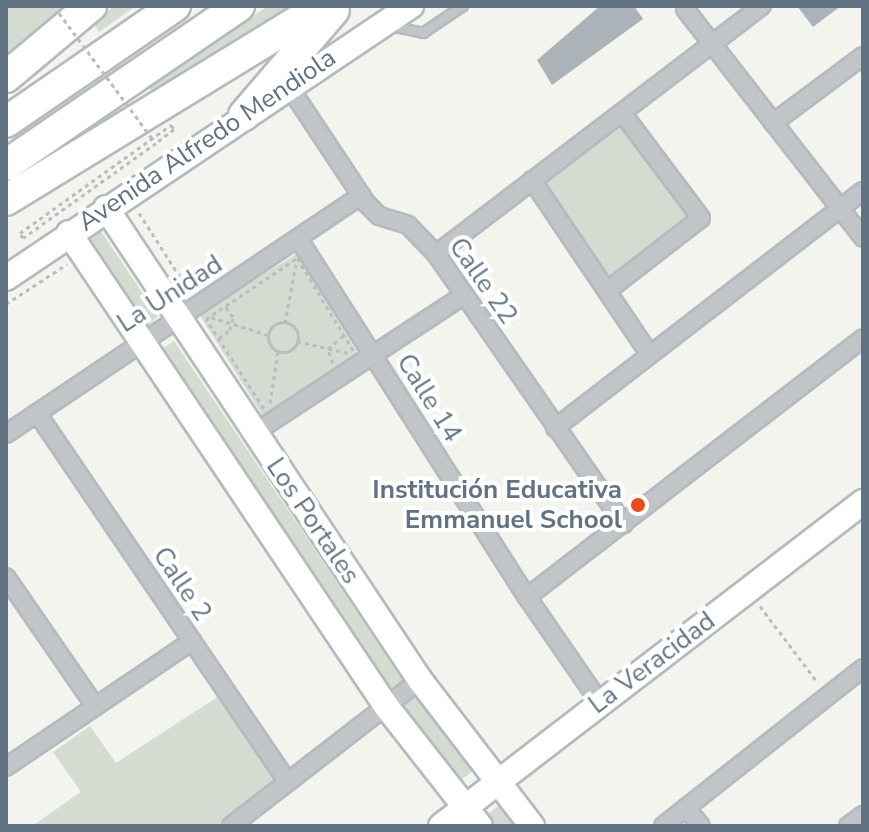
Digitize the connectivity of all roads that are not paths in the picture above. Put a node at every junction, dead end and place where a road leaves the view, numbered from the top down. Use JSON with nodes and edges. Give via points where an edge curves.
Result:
{"nodes":[{"id":1,"x":91,"y":6,"type":"edge"},
{"id":2,"x":175,"y":6,"type":"edge"},
{"id":3,"x":239,"y":6,"type":"edge"},
{"id":4,"x":323,"y":6,"type":"edge"},
{"id":5,"x":338,"y":6,"type":"edge"},
{"id":6,"x":411,"y":6,"type":"edge"},
{"id":7,"x":463,"y":6,"type":"edge"},
{"id":8,"x":762,"y":6,"type":"edge"},
{"id":9,"x":685,"y":9,"type":"dead end"},
{"id":10,"x":382,"y":25,"type":"junction"},
{"id":11,"x":714,"y":46,"type":"junction"},
{"id":12,"x":863,"y":56,"type":"edge"},
{"id":13,"x":6,"y":77,"type":"edge"},
{"id":14,"x":288,"y":85,"type":"junction"},
{"id":15,"x":623,"y":114,"type":"junction"},
{"id":16,"x":244,"y":115,"type":"junction"},
{"id":17,"x":6,"y":122,"type":"edge"},
{"id":18,"x":773,"y":123,"type":"junction"},
{"id":19,"x":6,"y":165,"type":"edge"},
{"id":20,"x":532,"y":180,"type":"junction"},
{"id":21,"x":863,"y":191,"type":"edge"},
{"id":22,"x":361,"y":195,"type":"junction"},
{"id":23,"x":6,"y":200,"type":"edge"},
{"id":24,"x":106,"y":208,"type":"junction"},
{"id":25,"x":841,"y":209,"type":"junction"},
{"id":26,"x":69,"y":233,"type":"junction"},
{"id":27,"x":298,"y":238,"type":"junction"},
{"id":28,"x":863,"y":238,"type":"edge"},
{"id":29,"x":43,"y":252,"type":"junction"},
{"id":30,"x":436,"y":254,"type":"junction"},
{"id":31,"x":6,"y":269,"type":"edge"},
{"id":32,"x":6,"y":278,"type":"edge"},
{"id":33,"x":607,"y":291,"type":"junction"},
{"id":34,"x":464,"y":295,"type":"junction"},
{"id":35,"x":195,"y":313,"type":"junction"},
{"id":36,"x":863,"y":338,"type":"edge"},
{"id":37,"x":142,"y":341,"type":"junction"},
{"id":38,"x":374,"y":355,"type":"junction"},
{"id":39,"x":650,"y":355,"type":"junction"},
{"id":40,"x":37,"y":413,"type":"junction"},
{"id":41,"x":261,"y":424,"type":"junction"},
{"id":42,"x":555,"y":428,"type":"junction"},
{"id":43,"x":6,"y":434,"type":"edge"},
{"id":44,"x":863,"y":502,"type":"edge"},
{"id":45,"x":624,"y":524,"type":"junction"},
{"id":46,"x":6,"y":577,"type":"edge"},
{"id":47,"x":527,"y":597,"type":"junction"},
{"id":48,"x":192,"y":641,"type":"junction"},
{"id":49,"x":863,"y":668,"type":"edge"},
{"id":50,"x":420,"y":680,"type":"junction"},
{"id":51,"x":600,"y":703,"type":"junction"},
{"id":52,"x":95,"y":706,"type":"junction"},
{"id":53,"x":386,"y":706,"type":"junction"},
{"id":54,"x":6,"y":767,"type":"edge"},
{"id":55,"x":496,"y":781,"type":"junction"},
{"id":56,"x":288,"y":782,"type":"junction"},
{"id":57,"x":686,"y":808,"type":"junction"},
{"id":58,"x":863,"y":815,"type":"edge"},
{"id":59,"x":473,"y":817,"type":"edge"},
{"id":60,"x":231,"y":826,"type":"edge"},
{"id":61,"x":441,"y":826,"type":"edge"},
{"id":62,"x":532,"y":826,"type":"edge"},
{"id":63,"x":663,"y":826,"type":"edge"},
{"id":64,"x":701,"y":826,"type":"edge"},
{"id":65,"x":848,"y":826,"type":"edge"}],
"edges":[{"from":1,"to":13,"type":"highway"},
{"from":2,"to":17,"type":"highway"},
{"from":3,"to":19,"type":"highway"},
{"from":4,"to":23,"type":"highway"},
{"from":5,"to":16,"type":"highway"},
{"from":6,"to":10,"type":"street","name":"Avenida Alfredo Mendiola"},
{"from":7,"to":10,"type":"lane","via":[[423,33]]},
{"from":8,"to":11,"type":"street"},
{"from":9,"to":11,"type":"street"},
{"from":10,"to":14,"type":"street","name":"Avenida Alfredo Mendiola"},
{"from":11,"to":15,"type":"street"},
{"from":11,"to":18,"type":"street"},
{"from":12,"to":18,"type":"street"},
{"from":14,"to":16,"type":"street","name":"Avenida Alfredo Mendiola"},
{"from":14,"to":22,"type":"street","name":"Calle 22"},
{"from":15,"to":20,"type":"street"},
{"from":15,"to":33,"type":"street","via":[[701,218]]},
{"from":16,"to":24,"type":"street","name":"Avenida Alfredo Mendiola"},
{"from":18,"to":25,"type":"street"},
{"from":20,"to":30,"type":"street"},
{"from":20,"to":33,"type":"street"},
{"from":21,"to":25,"type":"street"},
{"from":22,"to":27,"type":"street","name":"La Unidad"},
{"from":22,"to":30,"type":"street","name":"Calle 22","via":[[379,216],[408,225]]},
{"from":24,"to":26,"type":"street","name":"Avenida Alfredo Mendiola"},
{"from":24,"to":35,"type":"street","name":"Los Portales"},
{"from":25,"to":28,"type":"street"},
{"from":25,"to":39,"type":"street"},
{"from":26,"to":29,"type":"street","name":"Avenida Alfredo Mendiola"},
{"from":26,"to":37,"type":"street","name":"Los Portales"},
{"from":27,"to":35,"type":"street","name":"La Unidad"},
{"from":27,"to":38,"type":"street","name":"Calle 14"},
{"from":29,"to":31,"type":"lane"},
{"from":29,"to":32,"type":"street","name":"Avenida Alfredo Mendiola"},
{"from":30,"to":34,"type":"street","name":"Calle 22"},
{"from":33,"to":39,"type":"street"},
{"from":34,"to":38,"type":"street"},
{"from":34,"to":42,"type":"street","name":"Calle 22"},
{"from":35,"to":37,"type":"street","name":"La Unidad"},
{"from":35,"to":41,"type":"street","name":"Los Portales"},
{"from":36,"to":45,"type":"street"},
{"from":37,"to":40,"type":"street","name":"La Unidad"},
{"from":37,"to":53,"type":"street","name":"Los Portales"},
{"from":38,"to":41,"type":"street"},
{"from":38,"to":47,"type":"street","name":"Calle 14"},
{"from":39,"to":42,"type":"street"},
{"from":40,"to":43,"type":"street","name":"La Unidad"},
{"from":40,"to":48,"type":"street","name":"Calle 2"},
{"from":41,"to":50,"type":"street","name":"Los Portales"},
{"from":42,"to":45,"type":"street","name":"Calle 22"},
{"from":44,"to":51,"type":"street","name":"La Veracidad"},
{"from":45,"to":47,"type":"street"},
{"from":46,"to":52,"type":"street"},
{"from":47,"to":51,"type":"street","name":"Calle 14"},
{"from":48,"to":52,"type":"street"},
{"from":48,"to":56,"type":"street","name":"Calle 2"},
{"from":49,"to":57,"type":"street"},
{"from":50,"to":53,"type":"street"},
{"from":50,"to":55,"type":"street","name":"Los Portales"},
{"from":51,"to":55,"type":"street","name":"La Veracidad"},
{"from":52,"to":54,"type":"street"},
{"from":53,"to":56,"type":"street"},
{"from":53,"to":59,"type":"street","name":"Los Portales"},
{"from":55,"to":59,"type":"street","name":"La Veracidad"},
{"from":55,"to":62,"type":"street","name":"Los Portales"},
{"from":56,"to":60,"type":"street"},
{"from":57,"to":63,"type":"street"},
{"from":57,"to":64,"type":"street"},
{"from":58,"to":65,"type":"street"},
{"from":59,"to":61,"type":"street","name":"La Veracidad"}]}
